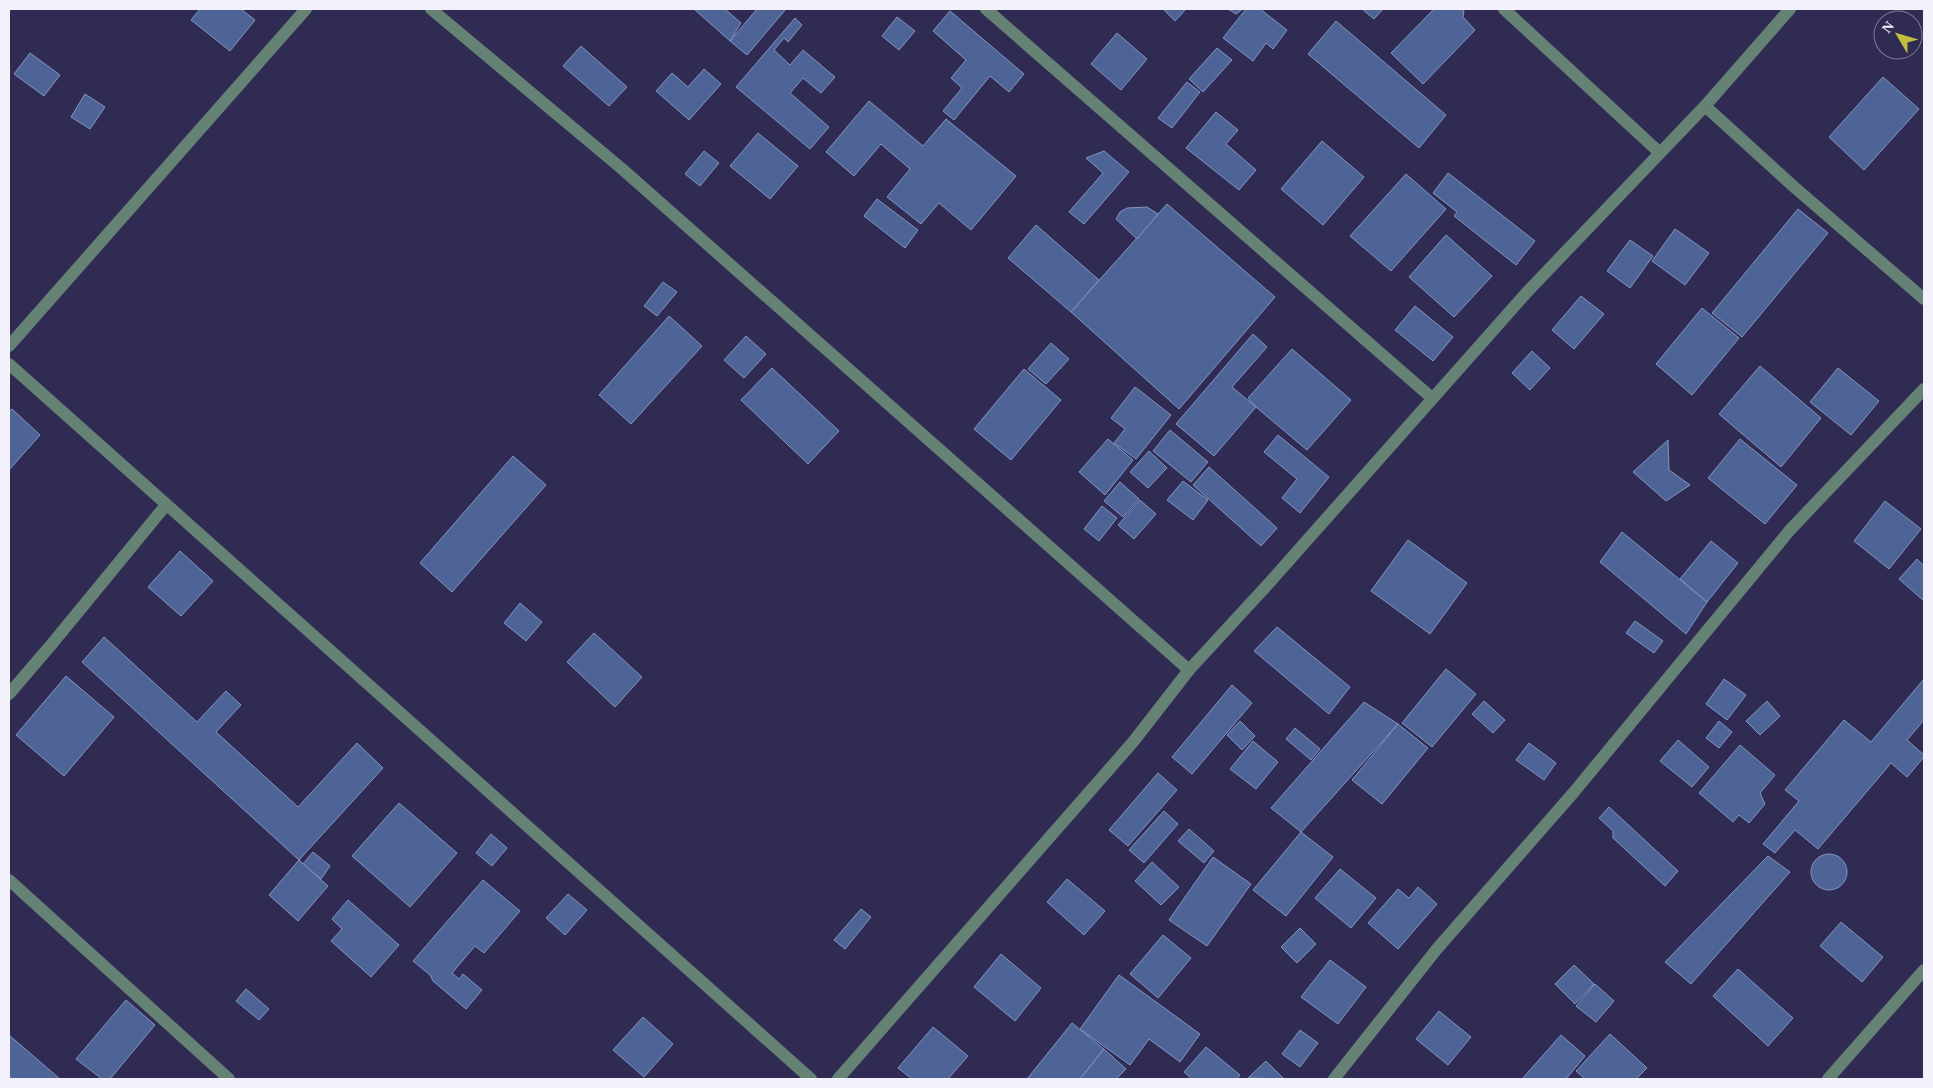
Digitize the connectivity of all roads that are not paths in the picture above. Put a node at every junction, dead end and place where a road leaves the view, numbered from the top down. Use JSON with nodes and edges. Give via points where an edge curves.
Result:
{"nodes":[{"id":1,"x":306,"y":9,"type":"edge"},
{"id":2,"x":431,"y":9,"type":"edge"},
{"id":3,"x":986,"y":9,"type":"edge"},
{"id":4,"x":1504,"y":9,"type":"edge"},
{"id":5,"x":1790,"y":9,"type":"edge"},
{"id":6,"x":1705,"y":106,"type":"junction"},
{"id":7,"x":1660,"y":153,"type":"junction"},
{"id":8,"x":1924,"y":299,"type":"edge"},
{"id":9,"x":9,"y":346,"type":"edge"},
{"id":10,"x":9,"y":364,"type":"edge"},
{"id":11,"x":1924,"y":389,"type":"edge"},
{"id":12,"x":1432,"y":398,"type":"junction"},
{"id":13,"x":166,"y":505,"type":"junction"},
{"id":14,"x":1189,"y":670,"type":"junction"},
{"id":15,"x":9,"y":694,"type":"edge"},
{"id":16,"x":9,"y":880,"type":"edge"},
{"id":17,"x":1924,"y":970,"type":"edge"},
{"id":18,"x":229,"y":1079,"type":"edge"},
{"id":19,"x":810,"y":1079,"type":"edge"},
{"id":20,"x":838,"y":1079,"type":"edge"},
{"id":21,"x":1334,"y":1079,"type":"edge"},
{"id":22,"x":1828,"y":1079,"type":"edge"}],
"edges":[{"from":1,"to":9,"type":"street"},
{"from":2,"to":14,"type":"street","via":[[621,168]]},
{"from":3,"to":12,"type":"street"},
{"from":4,"to":7,"type":"street"},
{"from":5,"to":6,"type":"street"},
{"from":6,"to":7,"type":"street"},
{"from":6,"to":8,"type":"street"},
{"from":7,"to":12,"type":"street","via":[[1528,291]]},
{"from":10,"to":13,"type":"street"},
{"from":11,"to":21,"type":"street","via":[[1790,530],[1574,792],[1436,950]]},
{"from":12,"to":14,"type":"street"},
{"from":13,"to":15,"type":"street"},
{"from":13,"to":19,"type":"street"},
{"from":14,"to":20,"type":"street","via":[[1132,742]]},
{"from":16,"to":18,"type":"street"},
{"from":17,"to":22,"type":"street"}]}
